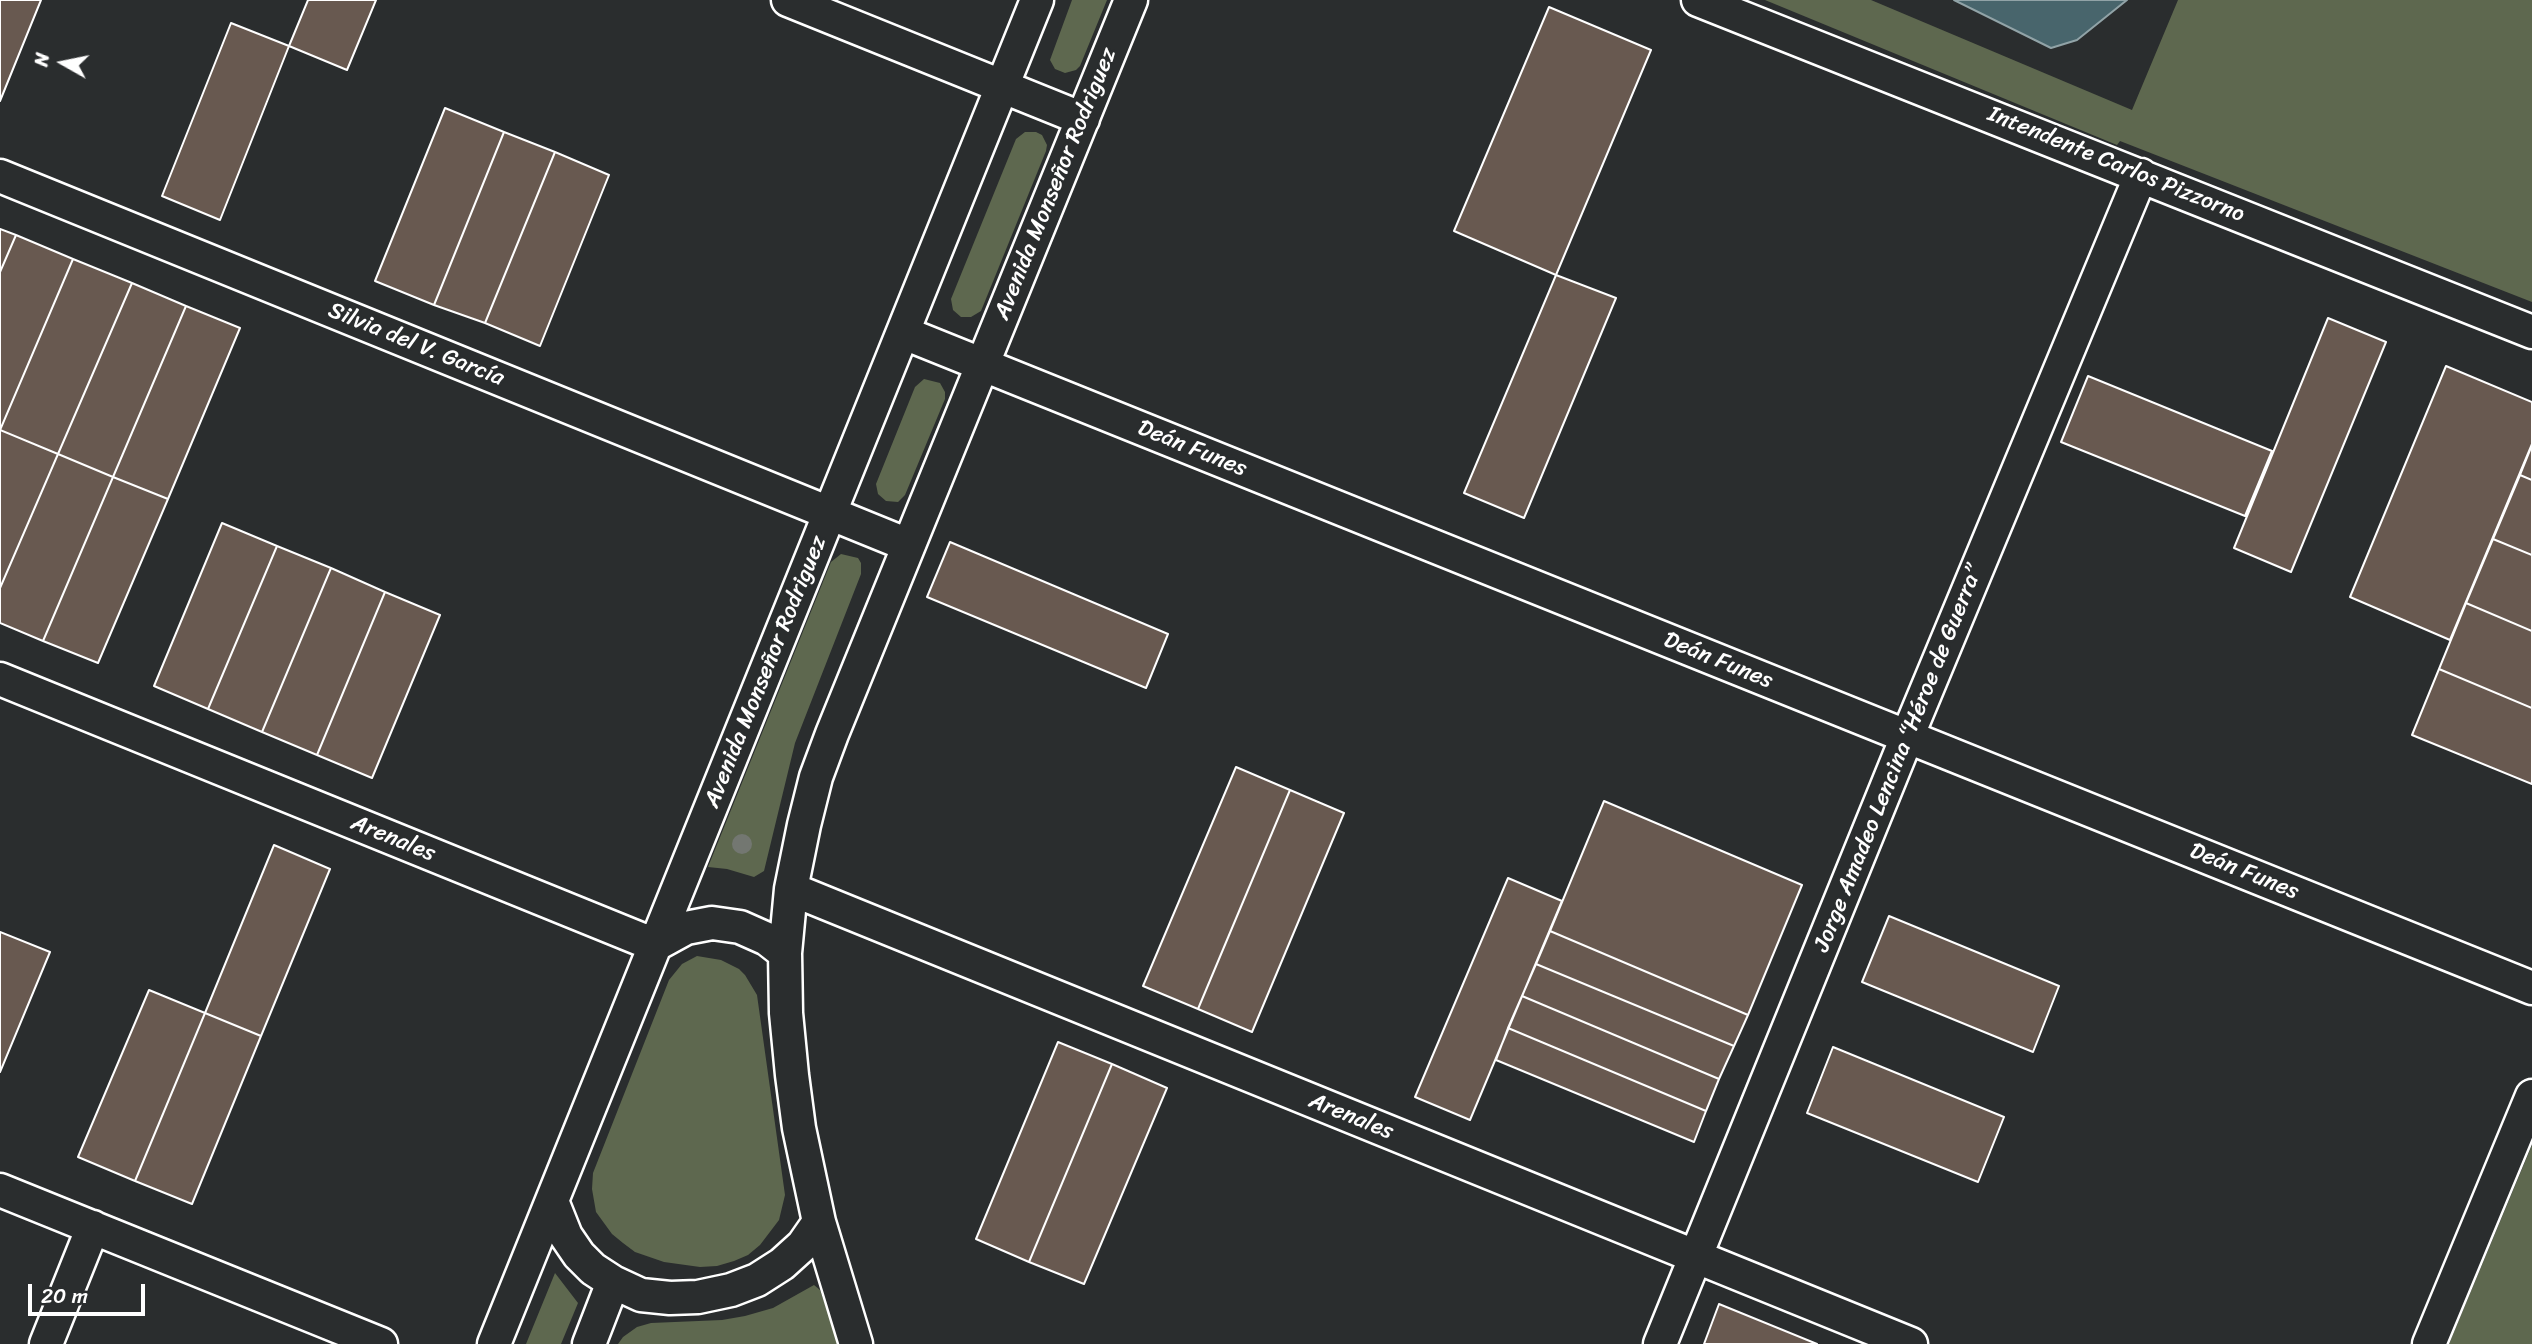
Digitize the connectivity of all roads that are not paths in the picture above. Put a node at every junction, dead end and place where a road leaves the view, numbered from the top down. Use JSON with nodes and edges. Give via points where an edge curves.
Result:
{"nodes":[{"id":1,"x":789,"y":0,"type":"edge"},
{"id":2,"x":1037,"y":0,"type":"edge"},
{"id":3,"x":1131,"y":0,"type":"edge"},
{"id":4,"x":1698,"y":0,"type":"edge"},
{"id":5,"x":1002,"y":88,"type":"junction"},
{"id":6,"x":1083,"y":119,"type":"junction"},
{"id":7,"x":2141,"y":175,"type":"junction"},
{"id":8,"x":0,"y":176,"type":"edge"},
{"id":9,"x":2532,"y":332,"type":"edge"},
{"id":10,"x":904,"y":333,"type":"junction"},
{"id":11,"x":982,"y":364,"type":"junction"},
{"id":12,"x":831,"y":513,"type":"junction"},
{"id":13,"x":908,"y":545,"type":"junction"},
{"id":14,"x":0,"y":679,"type":"edge"},
{"id":15,"x":1907,"y":737,"type":"junction"},
{"id":16,"x":791,"y":890,"type":"junction"},
{"id":17,"x":655,"y":945,"type":"junction"},
{"id":18,"x":785,"y":953,"type":"junction"},
{"id":19,"x":2532,"y":989,"type":"edge"},
{"id":20,"x":2532,"y":1096,"type":"edge"},
{"id":21,"x":0,"y":1190,"type":"edge"},
{"id":22,"x":552,"y":1201,"type":"junction"},
{"id":23,"x":820,"y":1222,"type":"junction"},
{"id":24,"x":93,"y":1227,"type":"junction"},
{"id":25,"x":1695,"y":1256,"type":"junction"},
{"id":26,"x":613,"y":1282,"type":"junction"},
{"id":27,"x":46,"y":1344,"type":"edge"},
{"id":28,"x":381,"y":1344,"type":"edge"},
{"id":29,"x":494,"y":1344,"type":"edge"},
{"id":30,"x":589,"y":1344,"type":"edge"},
{"id":31,"x":856,"y":1344,"type":"edge"},
{"id":32,"x":1660,"y":1344,"type":"edge"},
{"id":33,"x":1911,"y":1344,"type":"edge"},
{"id":34,"x":2429,"y":1344,"type":"edge"}],
"edges":[{"from":1,"to":5,"type":"street"},
{"from":2,"to":5,"type":"street","name":"Avenida Monseñor Rodriguez"},
{"from":3,"to":6,"type":"street","name":"Avenida Monseñor Rodriguez"},
{"from":4,"to":7,"type":"street","name":"Intendente Carlos Pizzorno"},
{"from":5,"to":6,"type":"street"},
{"from":5,"to":10,"type":"street","name":"Avenida Monseñor Rodriguez"},
{"from":6,"to":11,"type":"street","name":"Avenida Monseñor Rodriguez"},
{"from":7,"to":9,"type":"street","name":"Intendente Carlos Pizzorno"},
{"from":7,"to":15,"type":"street","name":"Jorge Amadeo Lencina “Héroe de Guerra”"},
{"from":8,"to":12,"type":"street","name":"Silvia del V. García"},
{"from":10,"to":11,"type":"street","name":"Deán Funes"},
{"from":10,"to":12,"type":"street","name":"Avenida Monseñor Rodriguez"},
{"from":11,"to":13,"type":"street","name":"Avenida Monseñor Rodriguez"},
{"from":11,"to":15,"type":"street","name":"Deán Funes"},
{"from":12,"to":13,"type":"street","name":"Silvia del V. García"},
{"from":12,"to":17,"type":"street","name":"Avenida Monseñor Rodriguez"},
{"from":13,"to":16,"type":"street","name":"Avenida Monseñor Rodriguez","via":[[816,777]]},
{"from":14,"to":17,"type":"street","name":"Arenales"},
{"from":15,"to":19,"type":"street","name":"Deán Funes"},
{"from":15,"to":25,"type":"street","name":"Jorge Amadeo Lencina “Héroe de Guerra”"},
{"from":16,"to":18,"type":"street","name":"Avenida Monseñor Rodriguez"},
{"from":16,"to":25,"type":"street","name":"Arenales"},
{"from":17,"to":18,"type":"street","via":[[686,928],[712,923],[740,927]]},
{"from":17,"to":22,"type":"street","name":"Avenida Monseñor Rodriguez"},
{"from":18,"to":23,"type":"street","name":"Avenida Monseñor Rodriguez","via":[[792,1075]]},
{"from":20,"to":34,"type":"street"},
{"from":21,"to":24,"type":"street"},
{"from":22,"to":26,"type":"street","via":[[579,1255]]},
{"from":22,"to":29,"type":"street","name":"Avenida Monseñor Rodriguez"},
{"from":23,"to":26,"type":"street","via":[[782,1264],[731,1290],[670,1298],[640,1294]]},
{"from":23,"to":31,"type":"street","name":"Avenida Monseñor Rodriguez"},
{"from":24,"to":27,"type":"street"},
{"from":24,"to":28,"type":"street"},
{"from":25,"to":32,"type":"street","name":"Jorge Amadeo Lencina “Héroe de Guerra”"},
{"from":25,"to":33,"type":"street","name":"Arenales"},
{"from":26,"to":30,"type":"street"}]}
